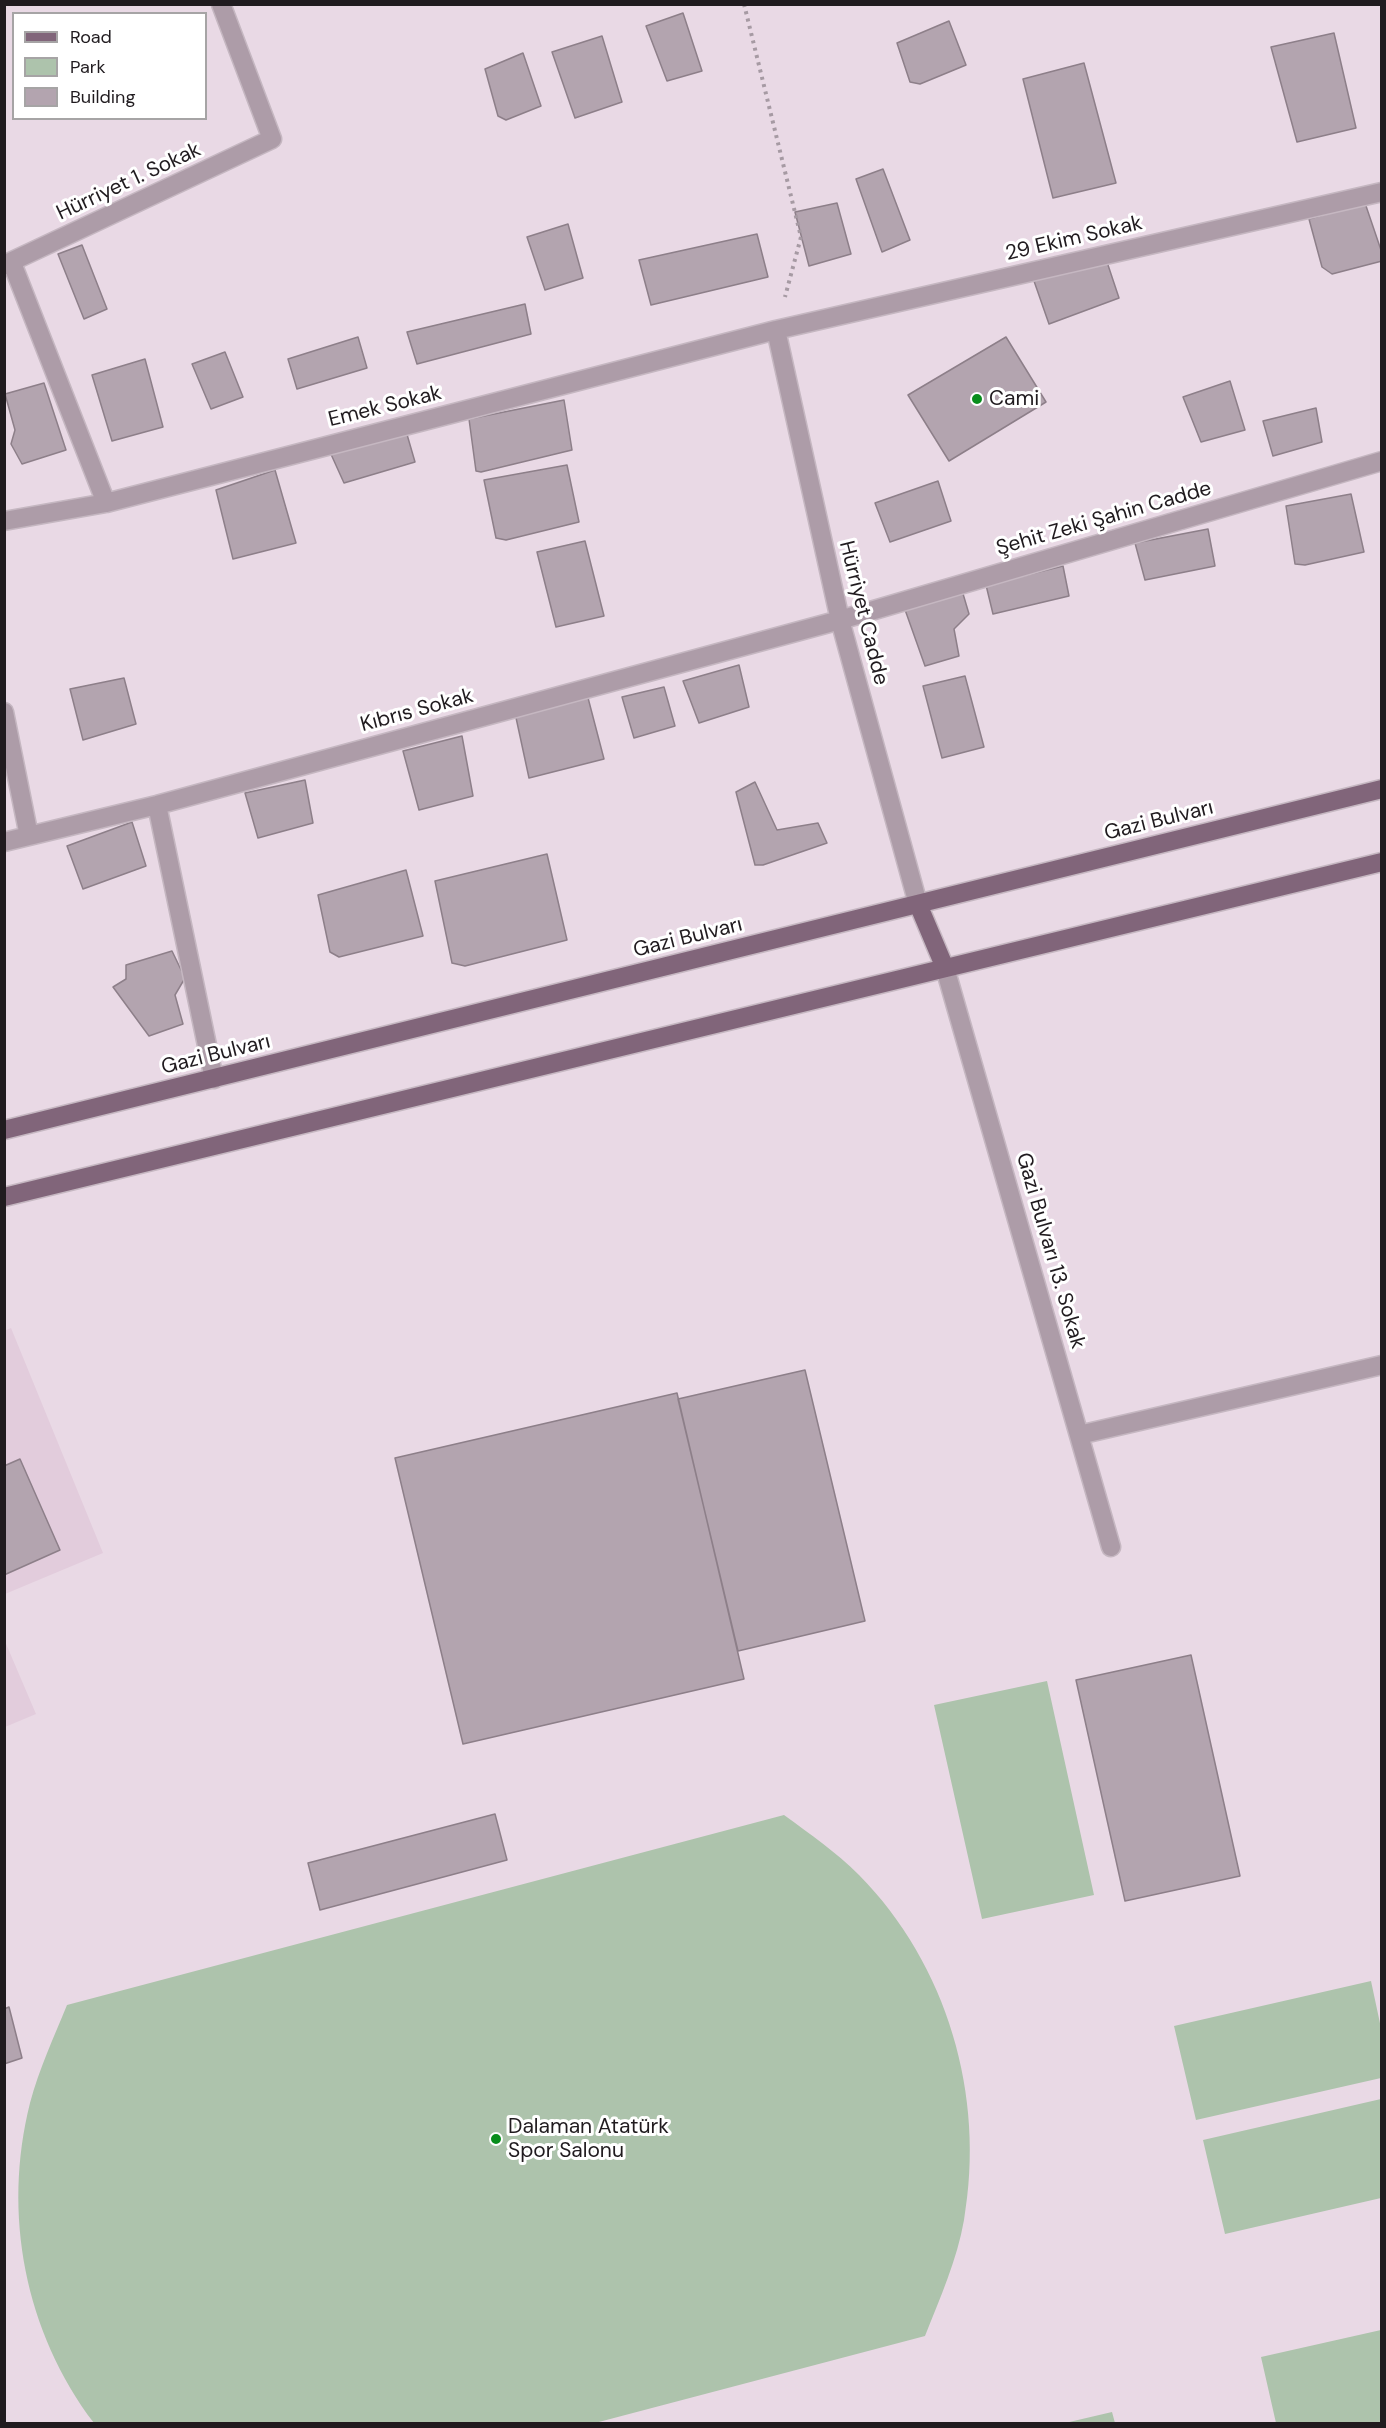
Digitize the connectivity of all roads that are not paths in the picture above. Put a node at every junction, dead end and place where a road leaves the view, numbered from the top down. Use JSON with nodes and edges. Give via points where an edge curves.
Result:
{"nodes":[{"id":1,"x":220,"y":4,"type":"edge"},
{"id":2,"x":1382,"y":192,"type":"edge"},
{"id":3,"x":8,"y":264,"type":"edge"},
{"id":4,"x":776,"y":330,"type":"junction"},
{"id":5,"x":1382,"y":461,"type":"edge"},
{"id":6,"x":106,"y":503,"type":"junction"},
{"id":7,"x":4,"y":521,"type":"edge"},
{"id":8,"x":840,"y":620,"type":"junction"},
{"id":9,"x":4,"y":712,"type":"edge"},
{"id":10,"x":1382,"y":789,"type":"edge"},
{"id":11,"x":157,"y":806,"type":"junction"},
{"id":12,"x":29,"y":836,"type":"junction"},
{"id":13,"x":4,"y":842,"type":"edge"},
{"id":14,"x":1382,"y":862,"type":"edge"},
{"id":15,"x":918,"y":903,"type":"junction"},
{"id":16,"x":945,"y":968,"type":"junction"},
{"id":17,"x":214,"y":1079,"type":"junction"},
{"id":18,"x":4,"y":1130,"type":"edge"},
{"id":19,"x":4,"y":1197,"type":"edge"},
{"id":20,"x":1382,"y":1365,"type":"edge"},
{"id":21,"x":1078,"y":1435,"type":"junction"},
{"id":22,"x":1111,"y":1548,"type":"dead end"}],
"edges":[{"from":1,"to":3,"type":"street","name":"Hürriyet 1. Sokak","via":[[272,139]]},
{"from":2,"to":4,"type":"street","name":"29 Ekim Sokak"},
{"from":3,"to":6,"type":"street"},
{"from":4,"to":6,"type":"street","name":"Emek Sokak"},
{"from":4,"to":8,"type":"street","name":"Hürriyet Cadde"},
{"from":5,"to":8,"type":"street","name":"Şehit Zeki Şahin Cadde"},
{"from":6,"to":7,"type":"street","name":"Emek Sokak"},
{"from":8,"to":11,"type":"street","name":"Kıbrıs Sokak"},
{"from":8,"to":15,"type":"street","name":"Hürriyet Cadde"},
{"from":9,"to":12,"type":"street"},
{"from":10,"to":15,"type":"main road","name":"Gazi Bulvarı"},
{"from":11,"to":12,"type":"street","name":"Kıbrıs Sokak"},
{"from":11,"to":17,"type":"street"},
{"from":12,"to":13,"type":"street","name":"Kıbrıs Sokak"},
{"from":14,"to":16,"type":"main road"},
{"from":15,"to":16,"type":"main road"},
{"from":15,"to":17,"type":"main road","name":"Gazi Bulvarı"},
{"from":16,"to":19,"type":"main road"},
{"from":16,"to":21,"type":"street","name":"Gazi Bulvarı 13. Sokak"},
{"from":17,"to":18,"type":"main road","name":"Gazi Bulvarı"},
{"from":20,"to":21,"type":"street"},
{"from":21,"to":22,"type":"street","name":"Gazi Bulvarı 13. Sokak"}]}
